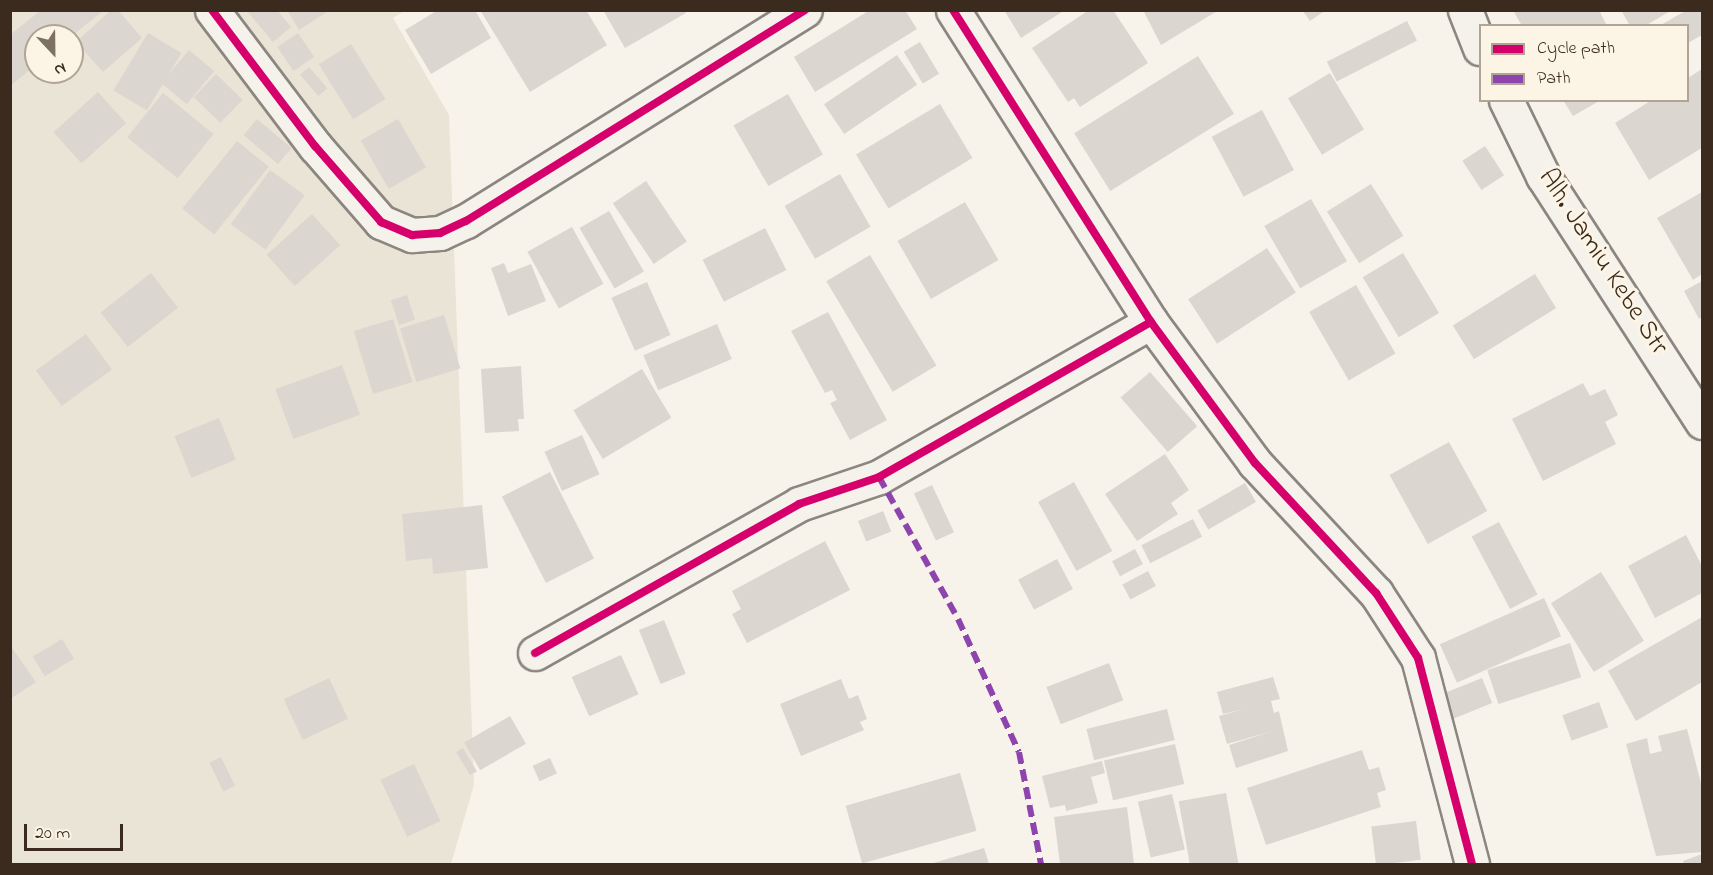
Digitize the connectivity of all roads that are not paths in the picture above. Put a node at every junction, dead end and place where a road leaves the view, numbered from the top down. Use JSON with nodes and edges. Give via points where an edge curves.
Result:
{"nodes":[{"id":1,"x":212,"y":10,"type":"edge"},
{"id":2,"x":805,"y":10,"type":"edge"},
{"id":3,"x":953,"y":10,"type":"edge"},
{"id":4,"x":1465,"y":10,"type":"edge"},
{"id":5,"x":1479,"y":45,"type":"edge"},
{"id":6,"x":1507,"y":102,"type":"edge"},
{"id":7,"x":1151,"y":322,"type":"junction"},
{"id":8,"x":1702,"y":422,"type":"edge"},
{"id":9,"x":534,"y":653,"type":"dead end"},
{"id":10,"x":1472,"y":864,"type":"edge"}],
"edges":[{"from":1,"to":2,"type":"street","via":[[315,146],[381,222],[412,235],[440,233],[466,221]]},
{"from":3,"to":7,"type":"street"},
{"from":4,"to":5,"type":"street"},
{"from":6,"to":8,"type":"street","name":"Alh. Jamiu Kebe Str","via":[[1544,176]]},
{"from":7,"to":9,"type":"street","via":[[879,477],[799,504]]},
{"from":7,"to":10,"type":"street","via":[[1255,463],[1376,593],[1418,658]]}]}
